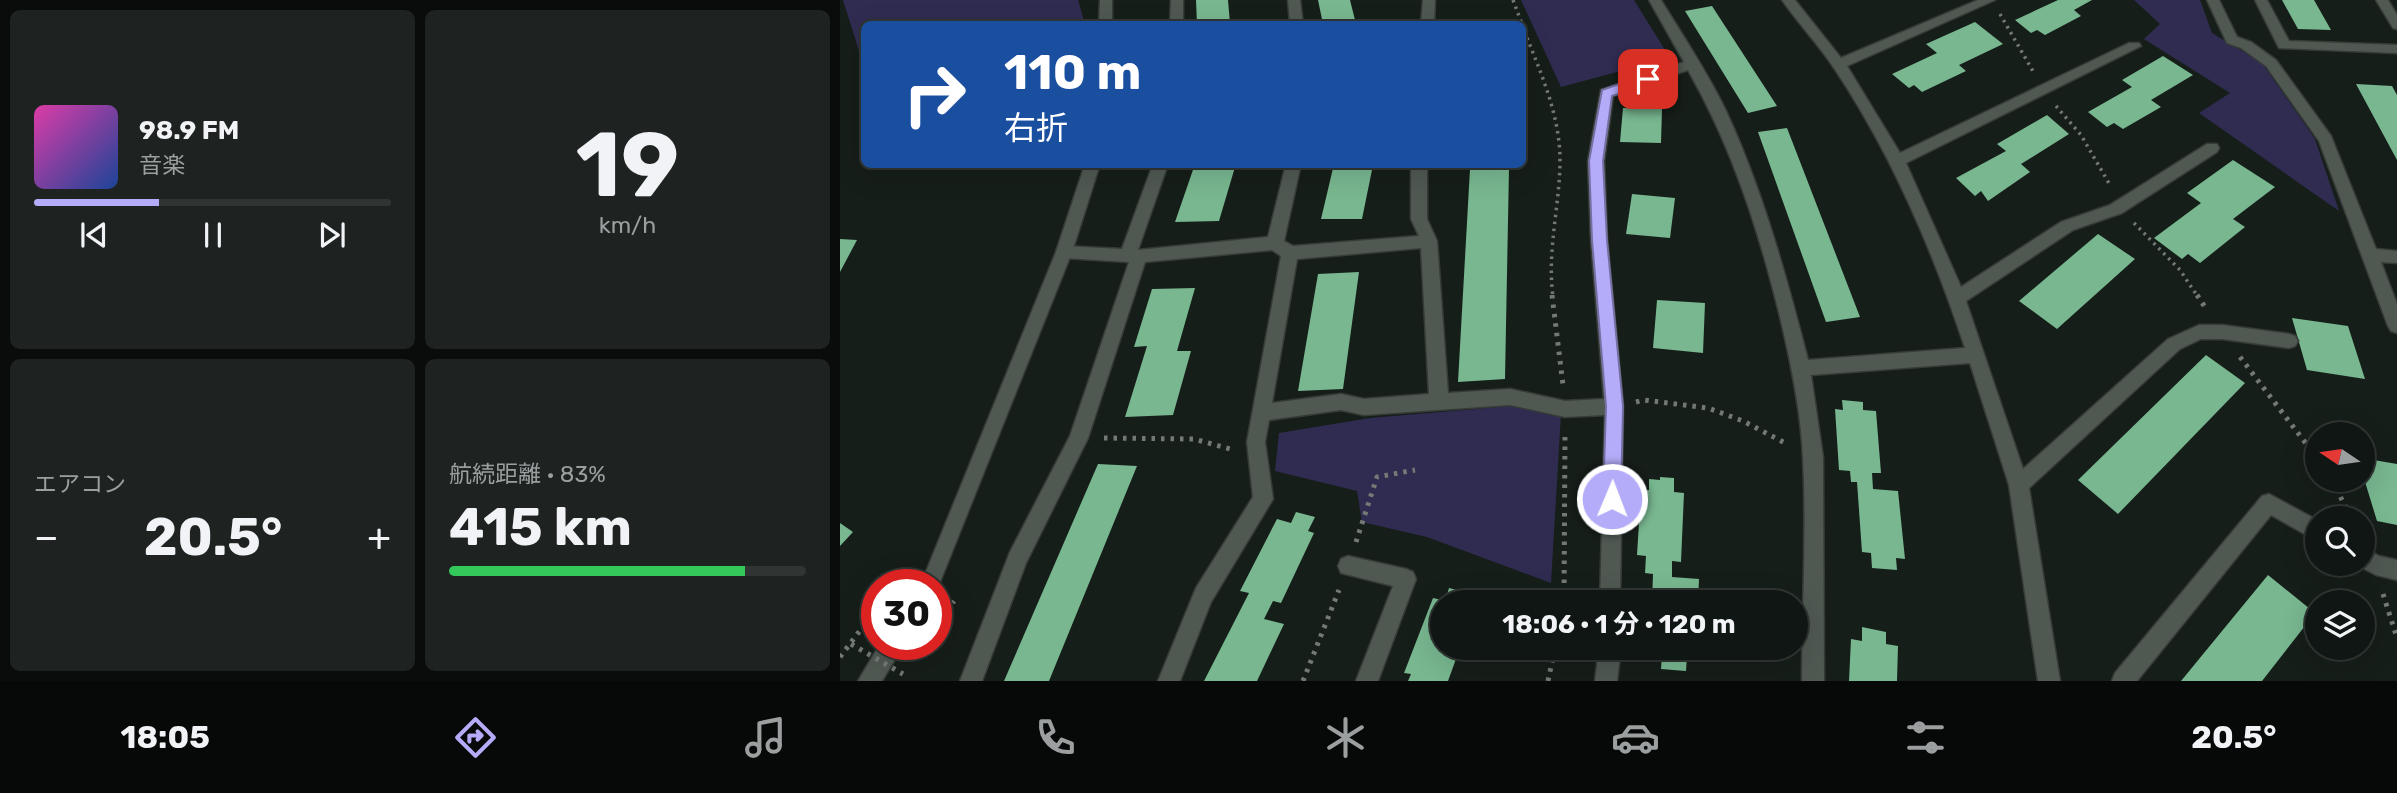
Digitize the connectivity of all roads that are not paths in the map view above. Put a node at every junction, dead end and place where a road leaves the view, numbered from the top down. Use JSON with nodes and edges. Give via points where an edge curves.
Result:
{"nodes":[{"id":1,"x":1106,"y":0,"type":"edge"},
{"id":2,"x":1177,"y":0,"type":"edge"},
{"id":3,"x":1294,"y":0,"type":"edge"},
{"id":4,"x":1429,"y":0,"type":"edge"},
{"id":5,"x":1655,"y":0,"type":"edge"},
{"id":6,"x":1788,"y":0,"type":"edge"},
{"id":7,"x":1989,"y":0,"type":"edge"},
{"id":8,"x":2213,"y":0,"type":"edge"},
{"id":9,"x":2261,"y":0,"type":"edge"},
{"id":10,"x":2382,"y":0,"type":"edge"},
{"id":11,"x":1107,"y":21,"type":"edge"},
{"id":12,"x":1177,"y":21,"type":"edge"},
{"id":13,"x":1297,"y":21,"type":"edge"},
{"id":14,"x":1428,"y":21,"type":"edge"},
{"id":15,"x":2397,"y":25,"type":"edge"},
{"id":16,"x":2134,"y":46,"type":"dead end"},
{"id":17,"x":2397,"y":49,"type":"edge"},
{"id":18,"x":1691,"y":64,"type":"junction"},
{"id":19,"x":1839,"y":64,"type":"junction"},
{"id":20,"x":2212,"y":148,"type":"dead end"},
{"id":21,"x":1897,"y":161,"type":"junction"},
{"id":22,"x":1092,"y":168,"type":"edge"},
{"id":23,"x":1160,"y":168,"type":"edge"},
{"id":24,"x":1293,"y":168,"type":"edge"},
{"id":25,"x":1419,"y":168,"type":"edge"},
{"id":26,"x":1429,"y":241,"type":"junction"},
{"id":27,"x":1282,"y":248,"type":"junction"},
{"id":28,"x":1064,"y":251,"type":"junction"},
{"id":29,"x":1133,"y":255,"type":"junction"},
{"id":30,"x":2369,"y":255,"type":"junction"},
{"id":31,"x":2397,"y":257,"type":"edge"},
{"id":32,"x":1957,"y":298,"type":"junction"},
{"id":33,"x":2397,"y":326,"type":"edge"},
{"id":34,"x":2288,"y":341,"type":"dead end"},
{"id":35,"x":1977,"y":355,"type":"junction"},
{"id":36,"x":1801,"y":368,"type":"junction"},
{"id":37,"x":1439,"y":402,"type":"junction"},
{"id":38,"x":1614,"y":406,"type":"junction"},
{"id":39,"x":1262,"y":413,"type":"junction"},
{"id":40,"x":2019,"y":485,"type":"junction"},
{"id":41,"x":2305,"y":524,"type":"edge"},
{"id":42,"x":2375,"y":564,"type":"edge"},
{"id":43,"x":1349,"y":566,"type":"dead end"},
{"id":44,"x":936,"y":569,"type":"edge"},
{"id":45,"x":2397,"y":570,"type":"edge"},
{"id":46,"x":1610,"y":590,"type":"edge"},
{"id":47,"x":883,"y":660,"type":"edge"},
{"id":48,"x":1608,"y":660,"type":"edge"},
{"id":49,"x":869,"y":681,"type":"edge"},
{"id":50,"x":971,"y":681,"type":"edge"},
{"id":51,"x":1169,"y":681,"type":"edge"},
{"id":52,"x":1367,"y":681,"type":"edge"},
{"id":53,"x":1606,"y":681,"type":"edge"},
{"id":54,"x":1813,"y":681,"type":"edge"},
{"id":55,"x":2049,"y":681,"type":"edge"},
{"id":56,"x":2123,"y":681,"type":"edge"}],
"edges":[{"from":1,"to":11,"type":"street"},
{"from":2,"to":12,"type":"street"},
{"from":3,"to":13,"type":"street"},
{"from":4,"to":14,"type":"street"},
{"from":5,"to":18,"type":"street"},
{"from":6,"to":19,"type":"street"},
{"from":7,"to":19,"type":"street"},
{"from":8,"to":30,"type":"street","via":[[2232,40],[2271,63],[2326,141]]},
{"from":9,"to":17,"type":"street","via":[[2284,45]]},
{"from":10,"to":15,"type":"lane"},
{"from":16,"to":21,"type":"street"},
{"from":18,"to":36,"type":"street","via":[[1718,109],[1754,194]]},
{"from":18,"to":38,"type":"street","via":[[1606,93],[1596,161]]},
{"from":19,"to":21,"type":"street"},
{"from":20,"to":32,"type":"street","via":[[2116,209],[2067,226]]},
{"from":21,"to":32,"type":"street"},
{"from":22,"to":28,"type":"street"},
{"from":23,"to":29,"type":"street"},
{"from":24,"to":27,"type":"street"},
{"from":25,"to":26,"type":"street","via":[[1419,219]]},
{"from":26,"to":27,"type":"street"},
{"from":26,"to":37,"type":"street"},
{"from":27,"to":29,"type":"street"},
{"from":27,"to":39,"type":"street"},
{"from":28,"to":29,"type":"street"},
{"from":28,"to":44,"type":"street"},
{"from":29,"to":50,"type":"street","via":[[1079,438],[1017,559]]},
{"from":30,"to":31,"type":"street"},
{"from":30,"to":33,"type":"street"},
{"from":32,"to":35,"type":"street"},
{"from":34,"to":40,"type":"street","via":[[2199,332],[2174,344]]},
{"from":35,"to":36,"type":"street"},
{"from":35,"to":40,"type":"street"},
{"from":36,"to":54,"type":"street","via":[[1813,457]]},
{"from":37,"to":38,"type":"street","via":[[1510,397],[1565,409]]},
{"from":37,"to":39,"type":"street","via":[[1364,407],[1341,402]]},
{"from":38,"to":46,"type":"street"},
{"from":39,"to":51,"type":"street","via":[[1256,442],[1263,499],[1203,595]]},
{"from":40,"to":55,"type":"street"},
{"from":41,"to":56,"type":"street","via":[[2269,503]]},
{"from":42,"to":45,"type":"street"},
{"from":43,"to":52,"type":"street","via":[[1406,579]]},
{"from":47,"to":49,"type":"street"},
{"from":48,"to":53,"type":"street"}]}
